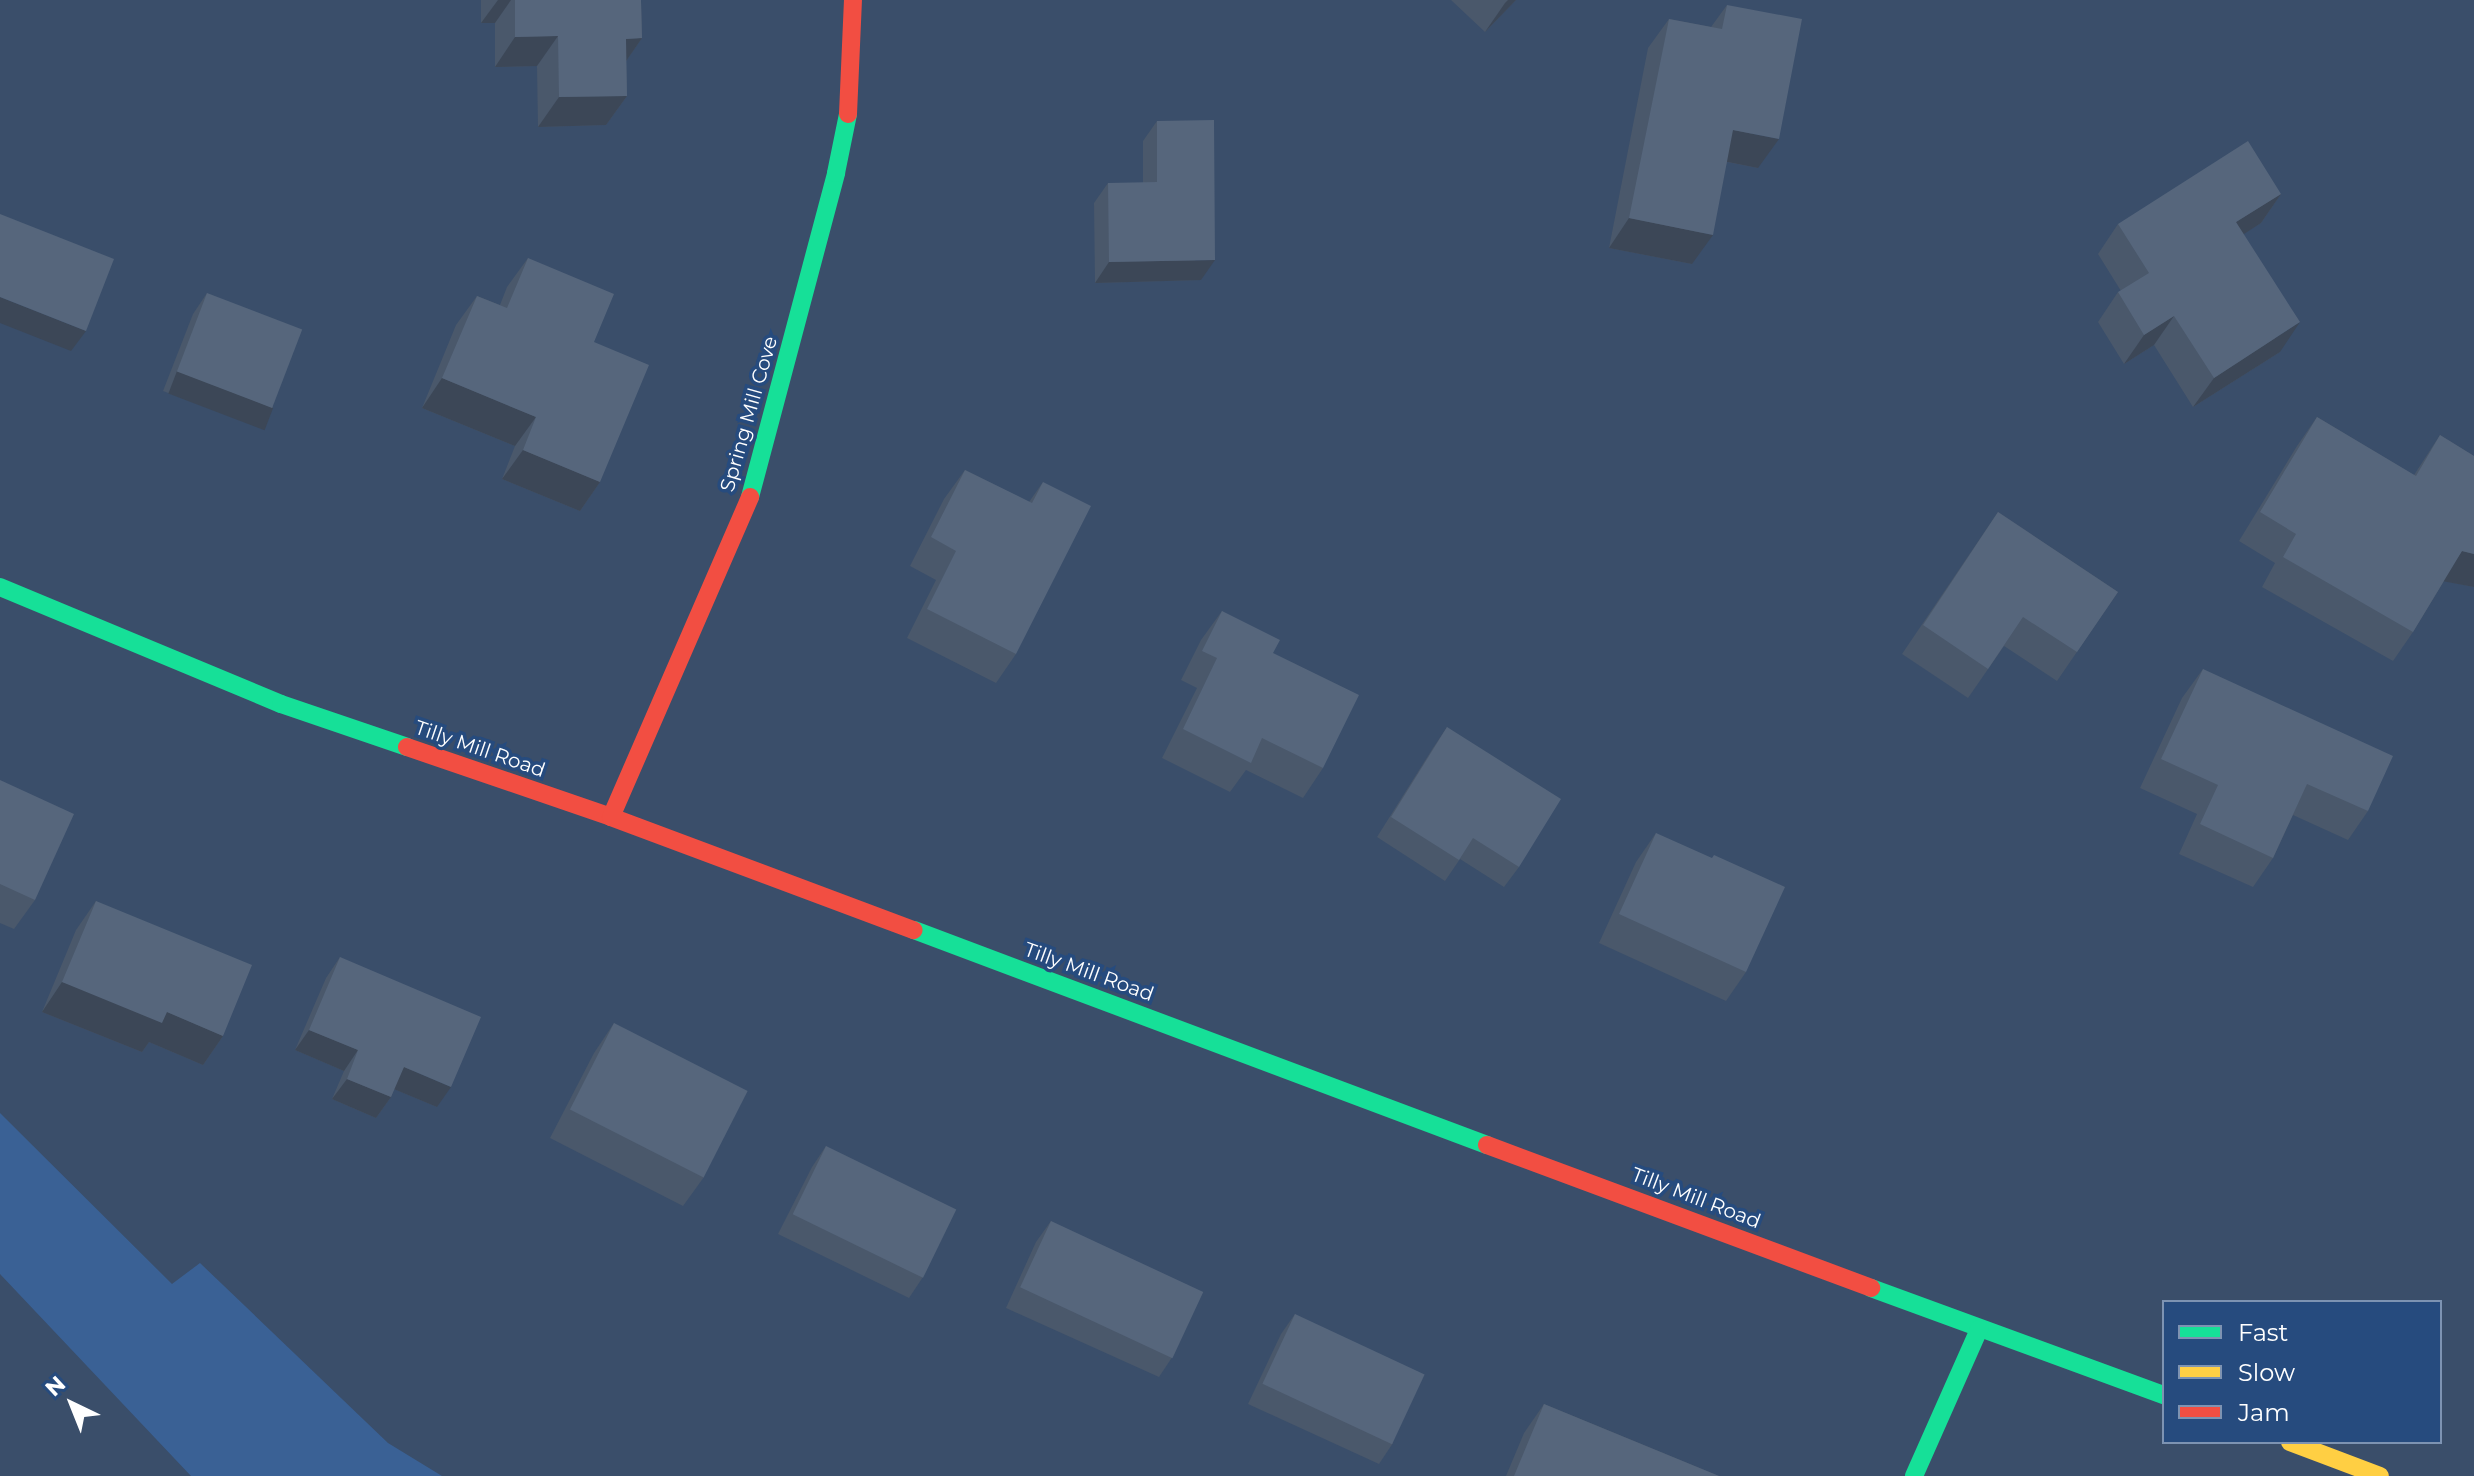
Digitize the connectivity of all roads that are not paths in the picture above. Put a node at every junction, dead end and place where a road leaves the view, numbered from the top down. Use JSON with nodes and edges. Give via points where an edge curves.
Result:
{"nodes":[{"id":1,"x":853,"y":0,"type":"edge"},
{"id":2,"x":0,"y":587,"type":"edge"},
{"id":3,"x":611,"y":817,"type":"junction"},
{"id":4,"x":1979,"y":1329,"type":"junction"},
{"id":5,"x":2162,"y":1394,"type":"edge"},
{"id":6,"x":2295,"y":1444,"type":"edge"},
{"id":7,"x":1914,"y":1476,"type":"edge"},
{"id":8,"x":2380,"y":1476,"type":"edge"}],
"edges":[{"from":1,"to":3,"type":"street","name":"Spring Mill Cove","via":[[850,104],[757,482]]},
{"from":2,"to":3,"type":"street","name":"Tilly Mill Road","via":[[281,704]]},
{"from":3,"to":4,"type":"street","name":"Tilly Mill Road"},
{"from":4,"to":5,"type":"street","name":"Tilly Mill Road"},
{"from":4,"to":7,"type":"street"},
{"from":6,"to":8,"type":"street"}]}
